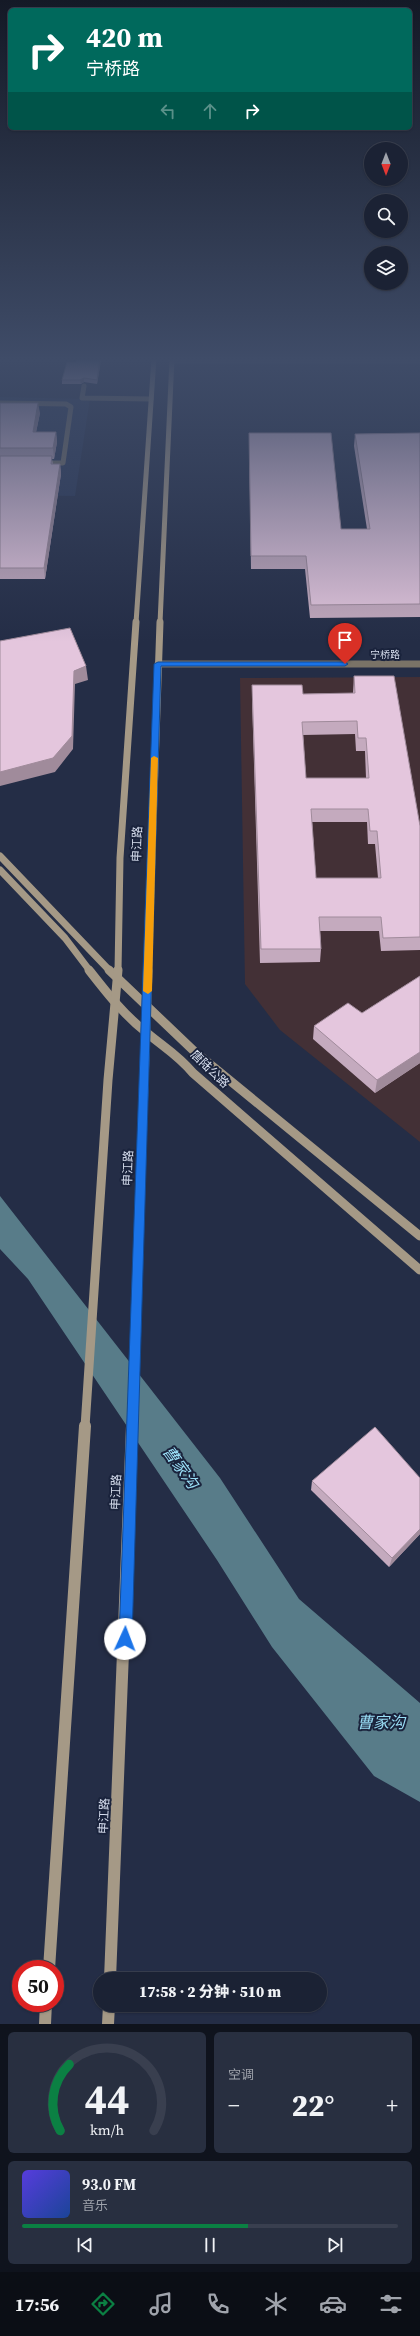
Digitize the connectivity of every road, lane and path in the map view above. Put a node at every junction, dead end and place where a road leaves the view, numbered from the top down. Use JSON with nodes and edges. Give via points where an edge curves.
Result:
{"nodes":[{"id":1,"x":65,"y":452,"type":"edge"},
{"id":2,"x":147,"y":452,"type":"edge"},
{"id":3,"x":168,"y":452,"type":"edge"},
{"id":4,"x":32,"y":463,"type":"edge"},
{"id":5,"x":158,"y":664,"type":"junction"},
{"id":6,"x":420,"y":665,"type":"edge"},
{"id":7,"x":0,"y":856,"type":"edge"},
{"id":8,"x":0,"y":870,"type":"edge"},
{"id":9,"x":118,"y":979,"type":"junction"},
{"id":10,"x":116,"y":1005,"type":"junction"},
{"id":11,"x":148,"y":1007,"type":"junction"},
{"id":12,"x":146,"y":1033,"type":"junction"},
{"id":13,"x":420,"y":1236,"type":"edge"},
{"id":14,"x":420,"y":1270,"type":"edge"},
{"id":15,"x":50,"y":1960,"type":"edge"},
{"id":16,"x":110,"y":1972,"type":"edge"},
{"id":17,"x":46,"y":2012,"type":"edge"},
{"id":18,"x":109,"y":2012,"type":"edge"},
{"id":19,"x":45,"y":2024,"type":"edge"},
{"id":20,"x":108,"y":2024,"type":"edge"}],
"edges":[{"from":1,"to":4,"type":"street","via":[[63,463]]},
{"from":2,"to":9,"type":"main road","name":"申江路","via":[[120,858]]},
{"from":3,"to":5,"type":"main road","name":"申江路"},
{"from":5,"to":6,"type":"street","name":"宁桥路"},
{"from":5,"to":11,"type":"main road","name":"申江路","via":[[148,931]]},
{"from":7,"to":9,"type":"main road","name":"唐陆公路"},
{"from":8,"to":10,"type":"main road","name":"唐陆公路","via":[[65,938]]},
{"from":9,"to":10,"type":"main road","name":"申江路"},
{"from":9,"to":11,"type":"main road","name":"唐陆公路"},
{"from":10,"to":12,"type":"main road","name":"唐陆公路"},
{"from":10,"to":15,"type":"main road","name":"申江路","via":[[106,1109]]},
{"from":11,"to":12,"type":"main road","name":"申江路"},
{"from":11,"to":13,"type":"main road","name":"唐陆公路","via":[[195,1052]]},
{"from":12,"to":14,"type":"main road","name":"唐陆公路","via":[[180,1058],[193,1073]]},
{"from":12,"to":16,"type":"main road","name":"申江路","via":[[124,1670]]},
{"from":17,"to":19,"type":"main road"},
{"from":18,"to":20,"type":"main road"}]}
